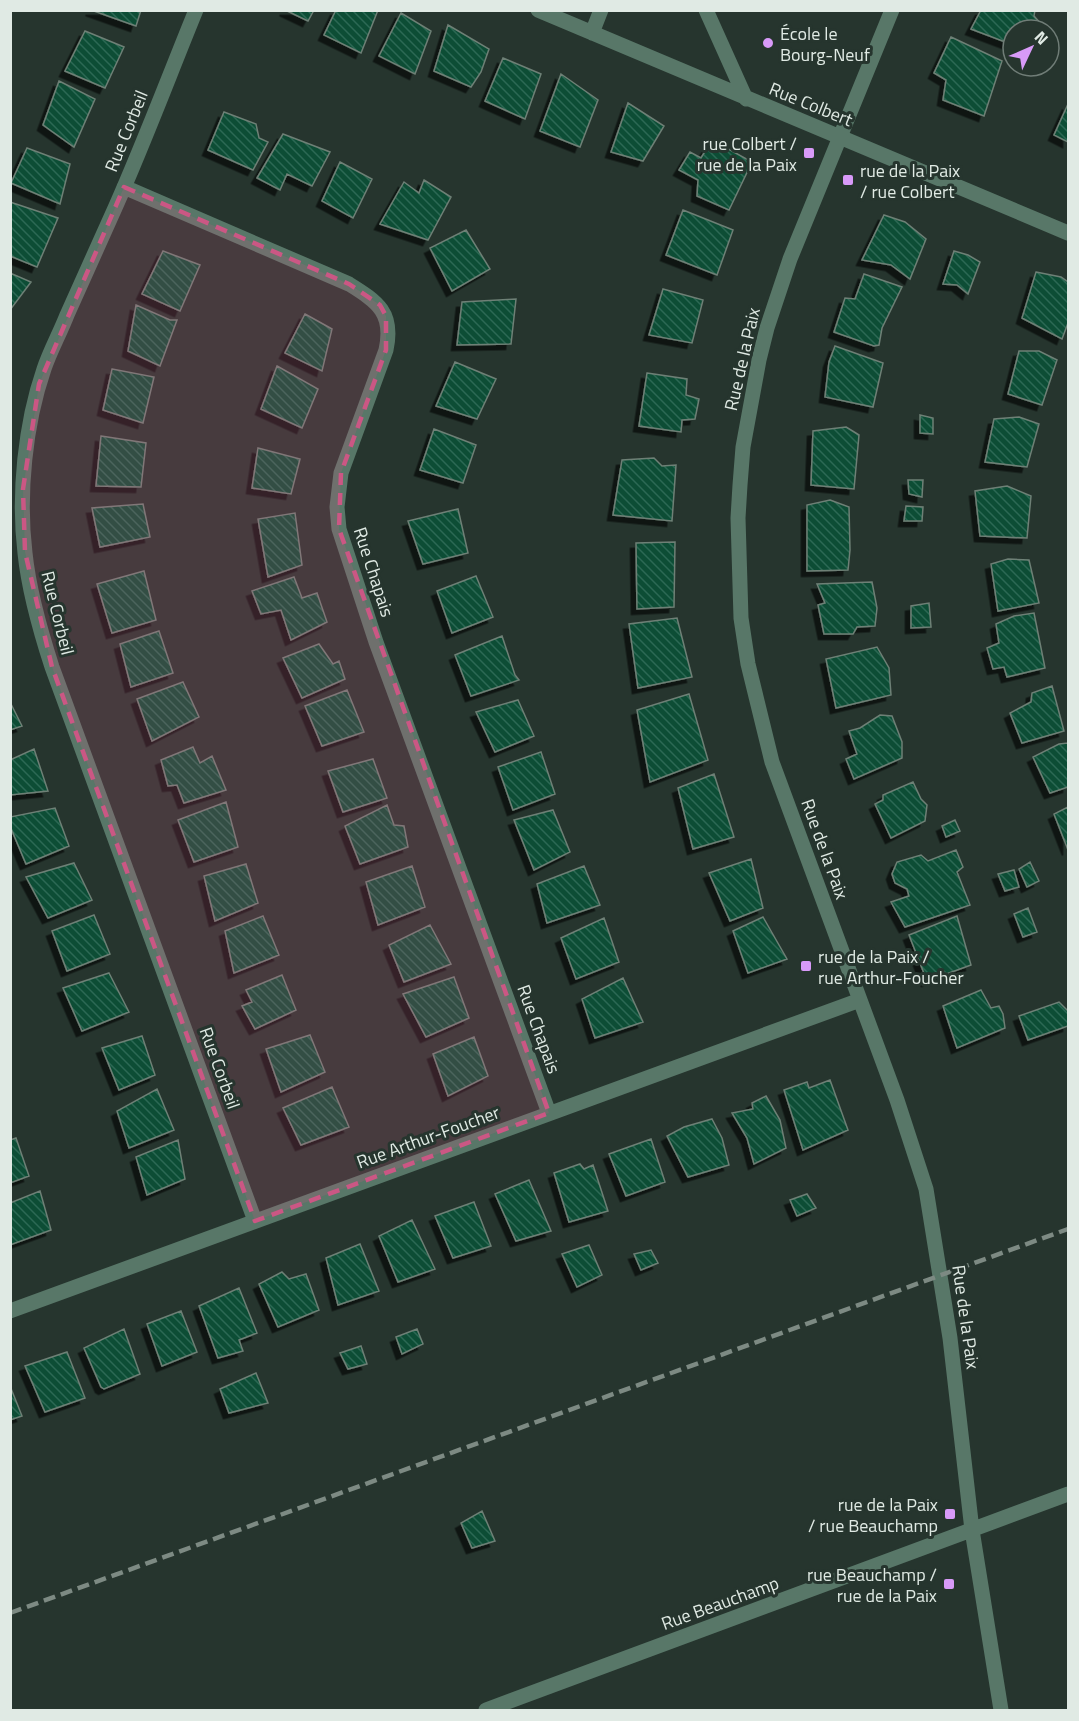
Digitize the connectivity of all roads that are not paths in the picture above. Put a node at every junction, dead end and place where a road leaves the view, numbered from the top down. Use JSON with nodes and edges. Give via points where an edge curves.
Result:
{"nodes":[{"id":1,"x":196,"y":10,"type":"edge"},
{"id":2,"x":538,"y":10,"type":"edge"},
{"id":3,"x":602,"y":10,"type":"edge"},
{"id":4,"x":706,"y":10,"type":"edge"},
{"id":5,"x":892,"y":10,"type":"edge"},
{"id":6,"x":592,"y":33,"type":"junction"},
{"id":7,"x":746,"y":99,"type":"junction"},
{"id":8,"x":840,"y":137,"type":"junction"},
{"id":9,"x":124,"y":187,"type":"junction"},
{"id":10,"x":1068,"y":233,"type":"edge"},
{"id":11,"x":860,"y":1000,"type":"junction"},
{"id":12,"x":549,"y":1113,"type":"junction"},
{"id":13,"x":255,"y":1221,"type":"junction"},
{"id":14,"x":10,"y":1311,"type":"edge"},
{"id":15,"x":1068,"y":1494,"type":"edge"},
{"id":16,"x":972,"y":1530,"type":"junction"},
{"id":17,"x":486,"y":1710,"type":"edge"},
{"id":18,"x":1001,"y":1710,"type":"edge"}],
"edges":[{"from":1,"to":9,"type":"street","name":"Rue Corbeil"},
{"from":2,"to":6,"type":"street","name":"Rue Colbert"},
{"from":3,"to":6,"type":"street"},
{"from":4,"to":7,"type":"street"},
{"from":5,"to":8,"type":"street","name":"Rue de la Paix"},
{"from":6,"to":7,"type":"street","name":"Rue Colbert"},
{"from":7,"to":8,"type":"street","name":"Rue Colbert"},
{"from":8,"to":10,"type":"street","name":"Rue Colbert"},
{"from":8,"to":11,"type":"street","name":"Rue de la Paix","via":[[790,259],[767,328],[743,447],[738,518],[741,618],[762,725]]},
{"from":9,"to":12,"type":"street","name":"Rue Chapais","via":[[349,284],[380,305],[386,316],[390,335],[386,350],[341,472],[339,529],[376,642]]},
{"from":9,"to":13,"type":"street","name":"Rue Corbeil","via":[[39,384],[27,442],[23,489],[25,552],[51,667]]},
{"from":11,"to":12,"type":"street","name":"Rue Arthur-Foucher"},
{"from":11,"to":16,"type":"street","name":"Rue de la Paix","via":[[926,1190],[950,1338]]},
{"from":12,"to":13,"type":"street","name":"Rue Arthur-Foucher"},
{"from":13,"to":14,"type":"street","name":"Rue Arthur-Foucher"},
{"from":15,"to":16,"type":"street","name":"Rue Beauchamp"},
{"from":16,"to":17,"type":"street","name":"Rue Beauchamp"},
{"from":16,"to":18,"type":"street","name":"Rue de la Paix"}]}
